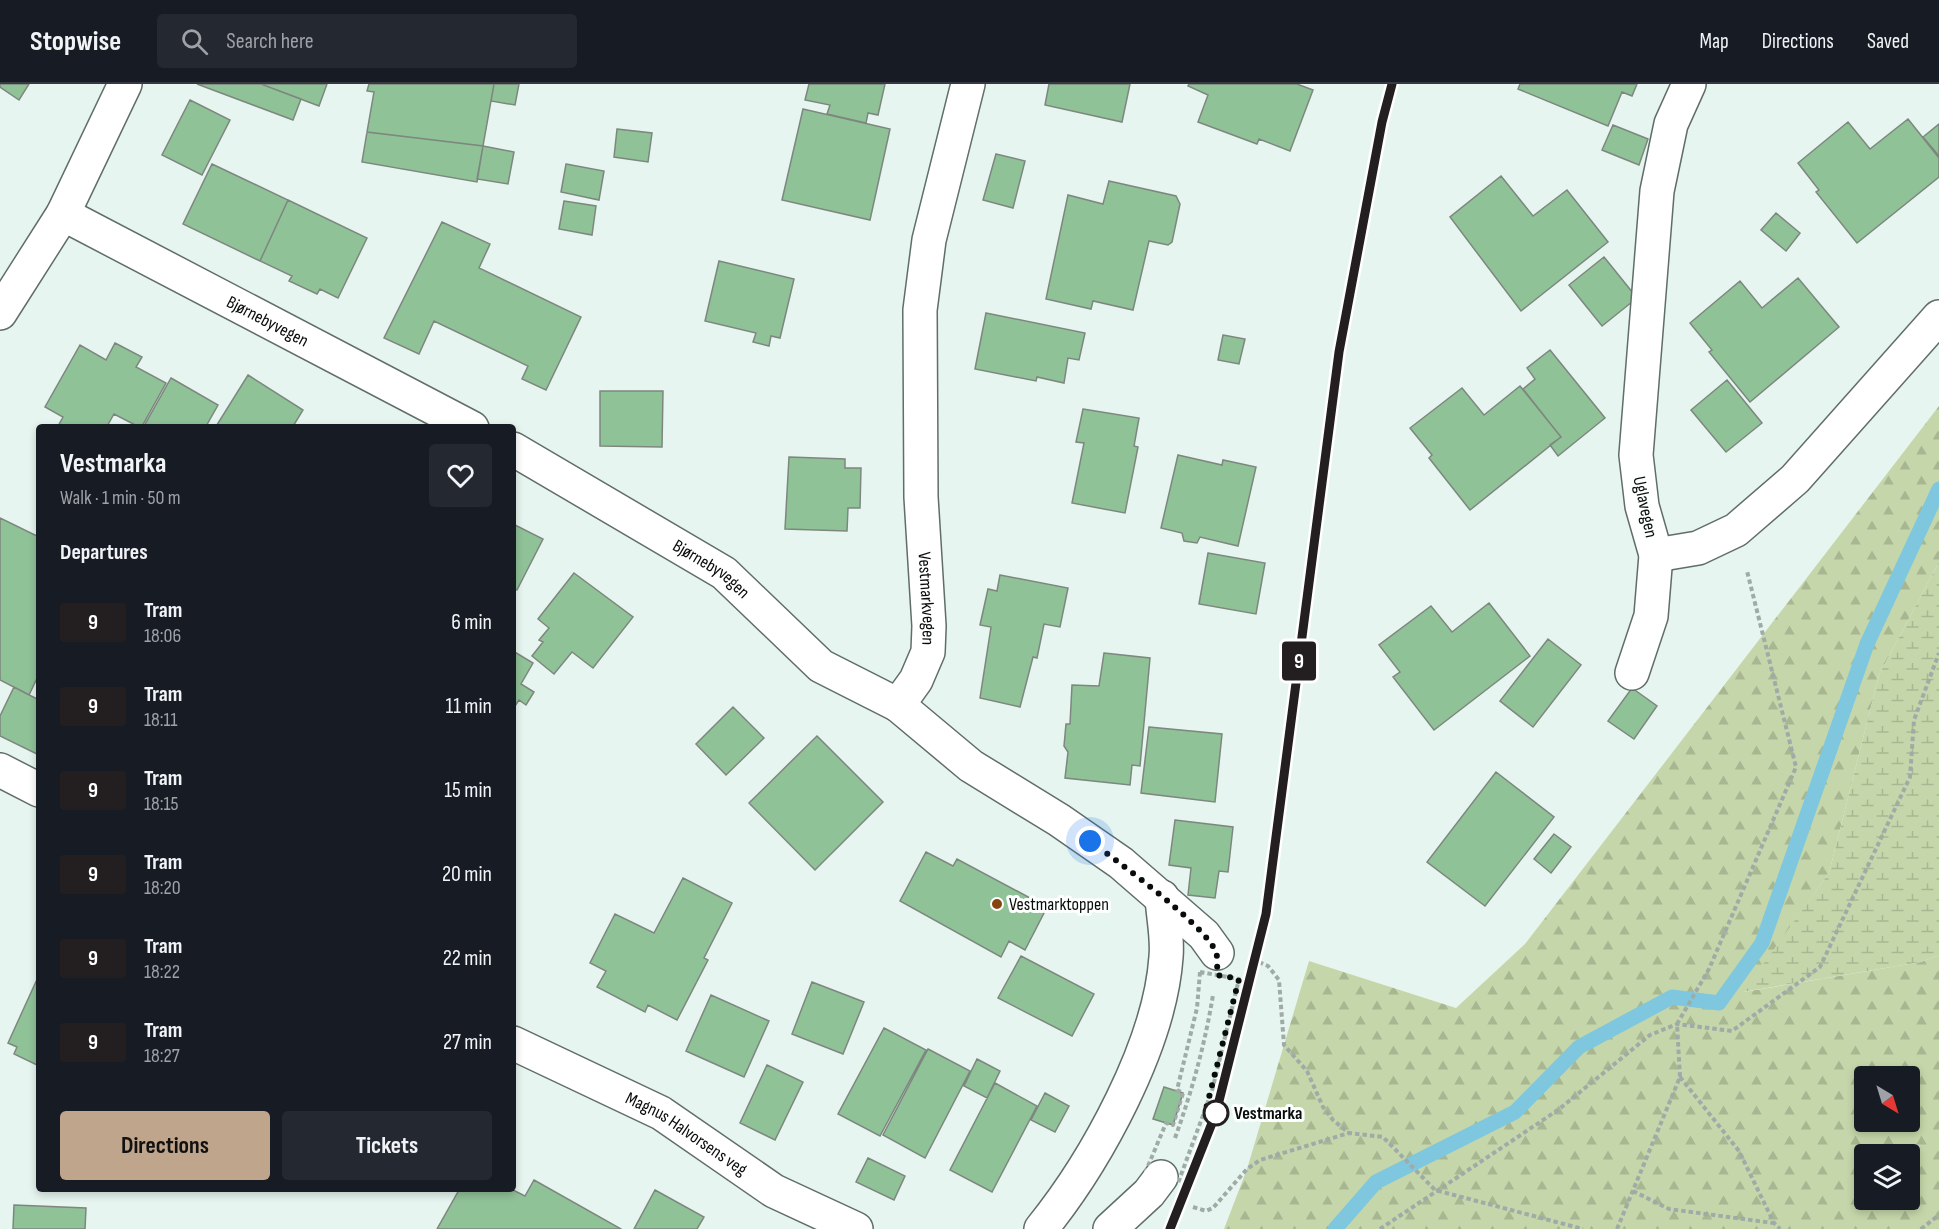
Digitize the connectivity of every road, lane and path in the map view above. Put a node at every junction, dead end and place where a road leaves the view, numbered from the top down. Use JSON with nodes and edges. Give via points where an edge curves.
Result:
{"nodes":[{"id":1,"x":125,"y":84,"type":"edge"},
{"id":2,"x":968,"y":84,"type":"edge"},
{"id":3,"x":1689,"y":84,"type":"edge"},
{"id":4,"x":63,"y":214,"type":"junction"},
{"id":5,"x":0,"y":313,"type":"edge"},
{"id":6,"x":1939,"y":317,"type":"edge"},
{"id":7,"x":464,"y":424,"type":"edge"},
{"id":8,"x":516,"y":451,"type":"edge"},
{"id":9,"x":1736,"y":530,"type":"junction"},
{"id":10,"x":1656,"y":555,"type":"junction"},
{"id":11,"x":1939,"y":653,"type":"edge"},
{"id":12,"x":1632,"y":673,"type":"dead end"},
{"id":13,"x":898,"y":705,"type":"junction"},
{"id":14,"x":0,"y":770,"type":"edge"},
{"id":15,"x":36,"y":788,"type":"edge"},
{"id":16,"x":1162,"y":897,"type":"junction"},
{"id":17,"x":1217,"y":964,"type":"junction"},
{"id":18,"x":1677,"y":1024,"type":"junction"},
{"id":19,"x":516,"y":1043,"type":"edge"},
{"id":20,"x":1680,"y":1077,"type":"junction"},
{"id":21,"x":1349,"y":1133,"type":"junction"},
{"id":22,"x":1173,"y":1143,"type":"dead end"},
{"id":23,"x":1247,"y":1169,"type":"dead end"},
{"id":24,"x":1163,"y":1171,"type":"junction"},
{"id":25,"x":1436,"y":1190,"type":"junction"},
{"id":26,"x":1633,"y":1191,"type":"junction"},
{"id":27,"x":1939,"y":1215,"type":"edge"},
{"id":28,"x":1774,"y":1223,"type":"junction"},
{"id":29,"x":856,"y":1229,"type":"edge"},
{"id":30,"x":1041,"y":1229,"type":"edge"},
{"id":31,"x":1110,"y":1229,"type":"edge"},
{"id":32,"x":1380,"y":1229,"type":"edge"},
{"id":33,"x":1583,"y":1229,"type":"edge"},
{"id":34,"x":1617,"y":1229,"type":"edge"},
{"id":35,"x":1780,"y":1229,"type":"edge"},
{"id":36,"x":1921,"y":1229,"type":"edge"}],
"edges":[{"from":1,"to":4,"type":"street"},
{"from":2,"to":13,"type":"street","name":"Vestmarkvegen","via":[[929,240],[920,309],[921,497],[928,652],[916,680]]},
{"from":3,"to":10,"type":"street","name":"Uglavegen","via":[[1671,124],[1657,191],[1636,455],[1642,506]]},
{"from":4,"to":5,"type":"street"},
{"from":4,"to":7,"type":"street","name":"Bjørnebyvegen"},
{"from":6,"to":9,"type":"street","name":"Uglavegen","via":[[1796,479]]},
{"from":8,"to":13,"type":"street","name":"Bjørnebyvegen","via":[[724,573],[821,666]]},
{"from":9,"to":10,"type":"street","name":"Uglavegen","via":[[1698,548]]},
{"from":9,"to":18,"type":"path","via":[[1796,767],[1709,969]]},
{"from":10,"to":12,"type":"street","via":[[1651,616]]},
{"from":11,"to":18,"type":"path","via":[[1914,720],[1910,777],[1820,967],[1732,1031]]},
{"from":13,"to":16,"type":"street","via":[[971,766],[1059,820]]},
{"from":14,"to":15,"type":"street"},
{"from":16,"to":17,"type":"street","via":[[1204,935]]},
{"from":16,"to":30,"type":"street","via":[[1167,956],[1154,1021],[1121,1102],[1067,1197]]},
{"from":17,"to":21,"type":"path","via":[[1255,960],[1268,966],[1279,980],[1284,1046],[1307,1071],[1332,1120]]},
{"from":17,"to":22,"type":"path","via":[[1207,1031],[1190,1099]]},
{"from":17,"to":24,"type":"path","via":[[1200,972],[1197,1008],[1176,1090],[1183,1093],[1173,1125],[1166,1123],[1146,1171]]},
{"from":17,"to":24,"type":"path","via":[[1239,979],[1212,1092],[1178,1183]]},
{"from":18,"to":20,"type":"path"},
{"from":18,"to":25,"type":"path","via":[[1650,1035],[1558,1110]]},
{"from":19,"to":29,"type":"street","name":"Magnus Halvorsens veg","via":[[661,1113],[774,1191]]},
{"from":20,"to":26,"type":"path"},
{"from":20,"to":28,"type":"path","via":[[1739,1151]]},
{"from":21,"to":23,"type":"path","via":[[1269,1157]]},
{"from":21,"to":25,"type":"path","via":[[1383,1137]]},
{"from":24,"to":31,"type":"street","via":[[1149,1193]]},
{"from":25,"to":32,"type":"path"},
{"from":25,"to":33,"type":"path"},
{"from":26,"to":28,"type":"path","via":[[1669,1209]]},
{"from":26,"to":34,"type":"path"},
{"from":27,"to":36,"type":"path"},
{"from":28,"to":35,"type":"path"}]}
